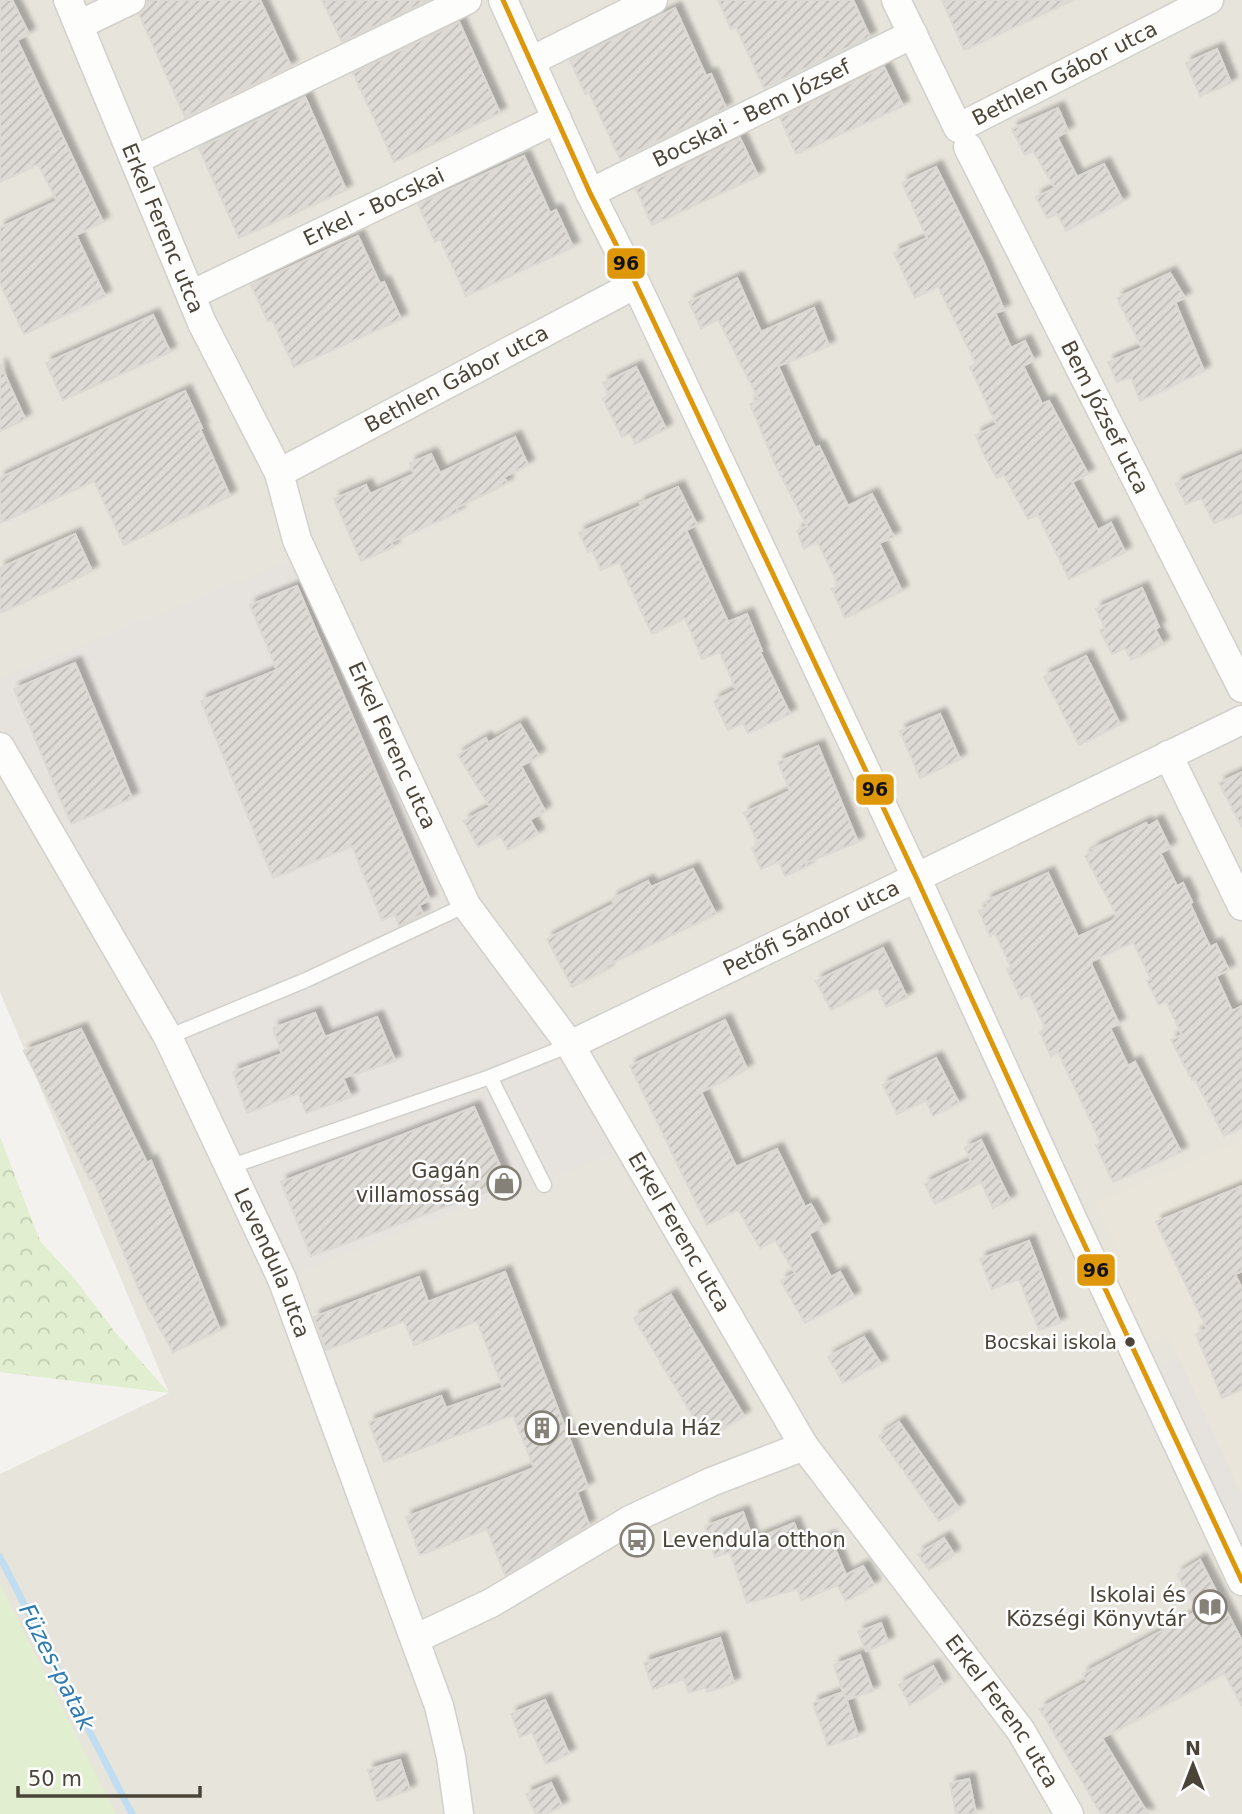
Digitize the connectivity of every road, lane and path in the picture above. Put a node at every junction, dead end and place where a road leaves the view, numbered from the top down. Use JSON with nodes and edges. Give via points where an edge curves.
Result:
{"nodes":[{"id":1,"x":131,"y":0,"type":"edge"},
{"id":2,"x":467,"y":0,"type":"edge"},
{"id":3,"x":503,"y":0,"type":"edge"},
{"id":4,"x":653,"y":0,"type":"edge"},
{"id":5,"x":896,"y":0,"type":"edge"},
{"id":6,"x":1209,"y":0,"type":"edge"},
{"id":7,"x":73,"y":13,"type":"edge"},
{"id":8,"x":913,"y":34,"type":"junction"},
{"id":9,"x":530,"y":61,"type":"junction"},
{"id":10,"x":557,"y":119,"type":"junction"},
{"id":11,"x":963,"y":137,"type":"junction"},
{"id":12,"x":135,"y":160,"type":"junction"},
{"id":13,"x":590,"y":194,"type":"junction"},
{"id":14,"x":636,"y":284,"type":"junction"},
{"id":15,"x":191,"y":295,"type":"junction"},
{"id":16,"x":279,"y":473,"type":"junction"},
{"id":17,"x":1242,"y":688,"type":"edge"},
{"id":18,"x":1242,"y":720,"type":"edge"},
{"id":19,"x":0,"y":747,"type":"edge"},
{"id":20,"x":1168,"y":755,"type":"junction"},
{"id":21,"x":916,"y":877,"type":"junction"},
{"id":22,"x":466,"y":905,"type":"junction"},
{"id":23,"x":1242,"y":906,"type":"edge"},
{"id":24,"x":168,"y":1037,"type":"junction"},
{"id":25,"x":570,"y":1045,"type":"junction"},
{"id":26,"x":490,"y":1077,"type":"junction"},
{"id":27,"x":229,"y":1167,"type":"junction"},
{"id":28,"x":544,"y":1185,"type":"dead end"},
{"id":29,"x":804,"y":1446,"type":"junction"},
{"id":30,"x":1242,"y":1581,"type":"edge"},
{"id":31,"x":415,"y":1639,"type":"junction"},
{"id":32,"x":459,"y":1814,"type":"edge"},
{"id":33,"x":1069,"y":1814,"type":"edge"}],
"edges":[{"from":1,"to":7,"type":"street"},
{"from":2,"to":12,"type":"street"},
{"from":3,"to":9,"type":"street"},
{"from":4,"to":9,"type":"street"},
{"from":5,"to":8,"type":"street","name":"Bem József utca"},
{"from":6,"to":11,"type":"street","name":"Bethlen Gábor utca"},
{"from":7,"to":12,"type":"street","name":"Erkel Ferenc utca"},
{"from":8,"to":11,"type":"street","name":"Bem József utca"},
{"from":8,"to":13,"type":"street","name":"Bocskai - Bem József"},
{"from":9,"to":10,"type":"street"},
{"from":10,"to":13,"type":"street"},
{"from":10,"to":15,"type":"street","name":"Erkel - Bocskai"},
{"from":11,"to":17,"type":"street","name":"Bem József utca"},
{"from":12,"to":15,"type":"street","name":"Erkel Ferenc utca"},
{"from":13,"to":14,"type":"street"},
{"from":14,"to":16,"type":"street","name":"Bethlen Gábor utca"},
{"from":14,"to":21,"type":"street"},
{"from":15,"to":16,"type":"street","name":"Erkel Ferenc utca"},
{"from":16,"to":22,"type":"street","name":"Erkel Ferenc utca","via":[[297,540]]},
{"from":18,"to":20,"type":"street","name":"Petőfi Sándor utca"},
{"from":19,"to":24,"type":"street","name":"Levendula utca"},
{"from":20,"to":21,"type":"street","name":"Petőfi Sándor utca"},
{"from":20,"to":23,"type":"street"},
{"from":21,"to":25,"type":"street","name":"Petőfi Sándor utca"},
{"from":21,"to":30,"type":"street"},
{"from":22,"to":24,"type":"lane","via":[[306,981]]},
{"from":22,"to":25,"type":"street","name":"Erkel Ferenc utca"},
{"from":24,"to":27,"type":"street","name":"Levendula utca"},
{"from":25,"to":26,"type":"lane"},
{"from":25,"to":29,"type":"street","name":"Erkel Ferenc utca"},
{"from":26,"to":27,"type":"lane"},
{"from":26,"to":28,"type":"lane"},
{"from":27,"to":31,"type":"street","name":"Levendula utca","via":[[282,1279]]},
{"from":29,"to":31,"type":"street","via":[[630,1520],[491,1603]]},
{"from":29,"to":33,"type":"street","name":"Erkel Ferenc utca","via":[[1021,1731]]},
{"from":31,"to":32,"type":"street","name":"Levendula utca","via":[[439,1706]]}]}
